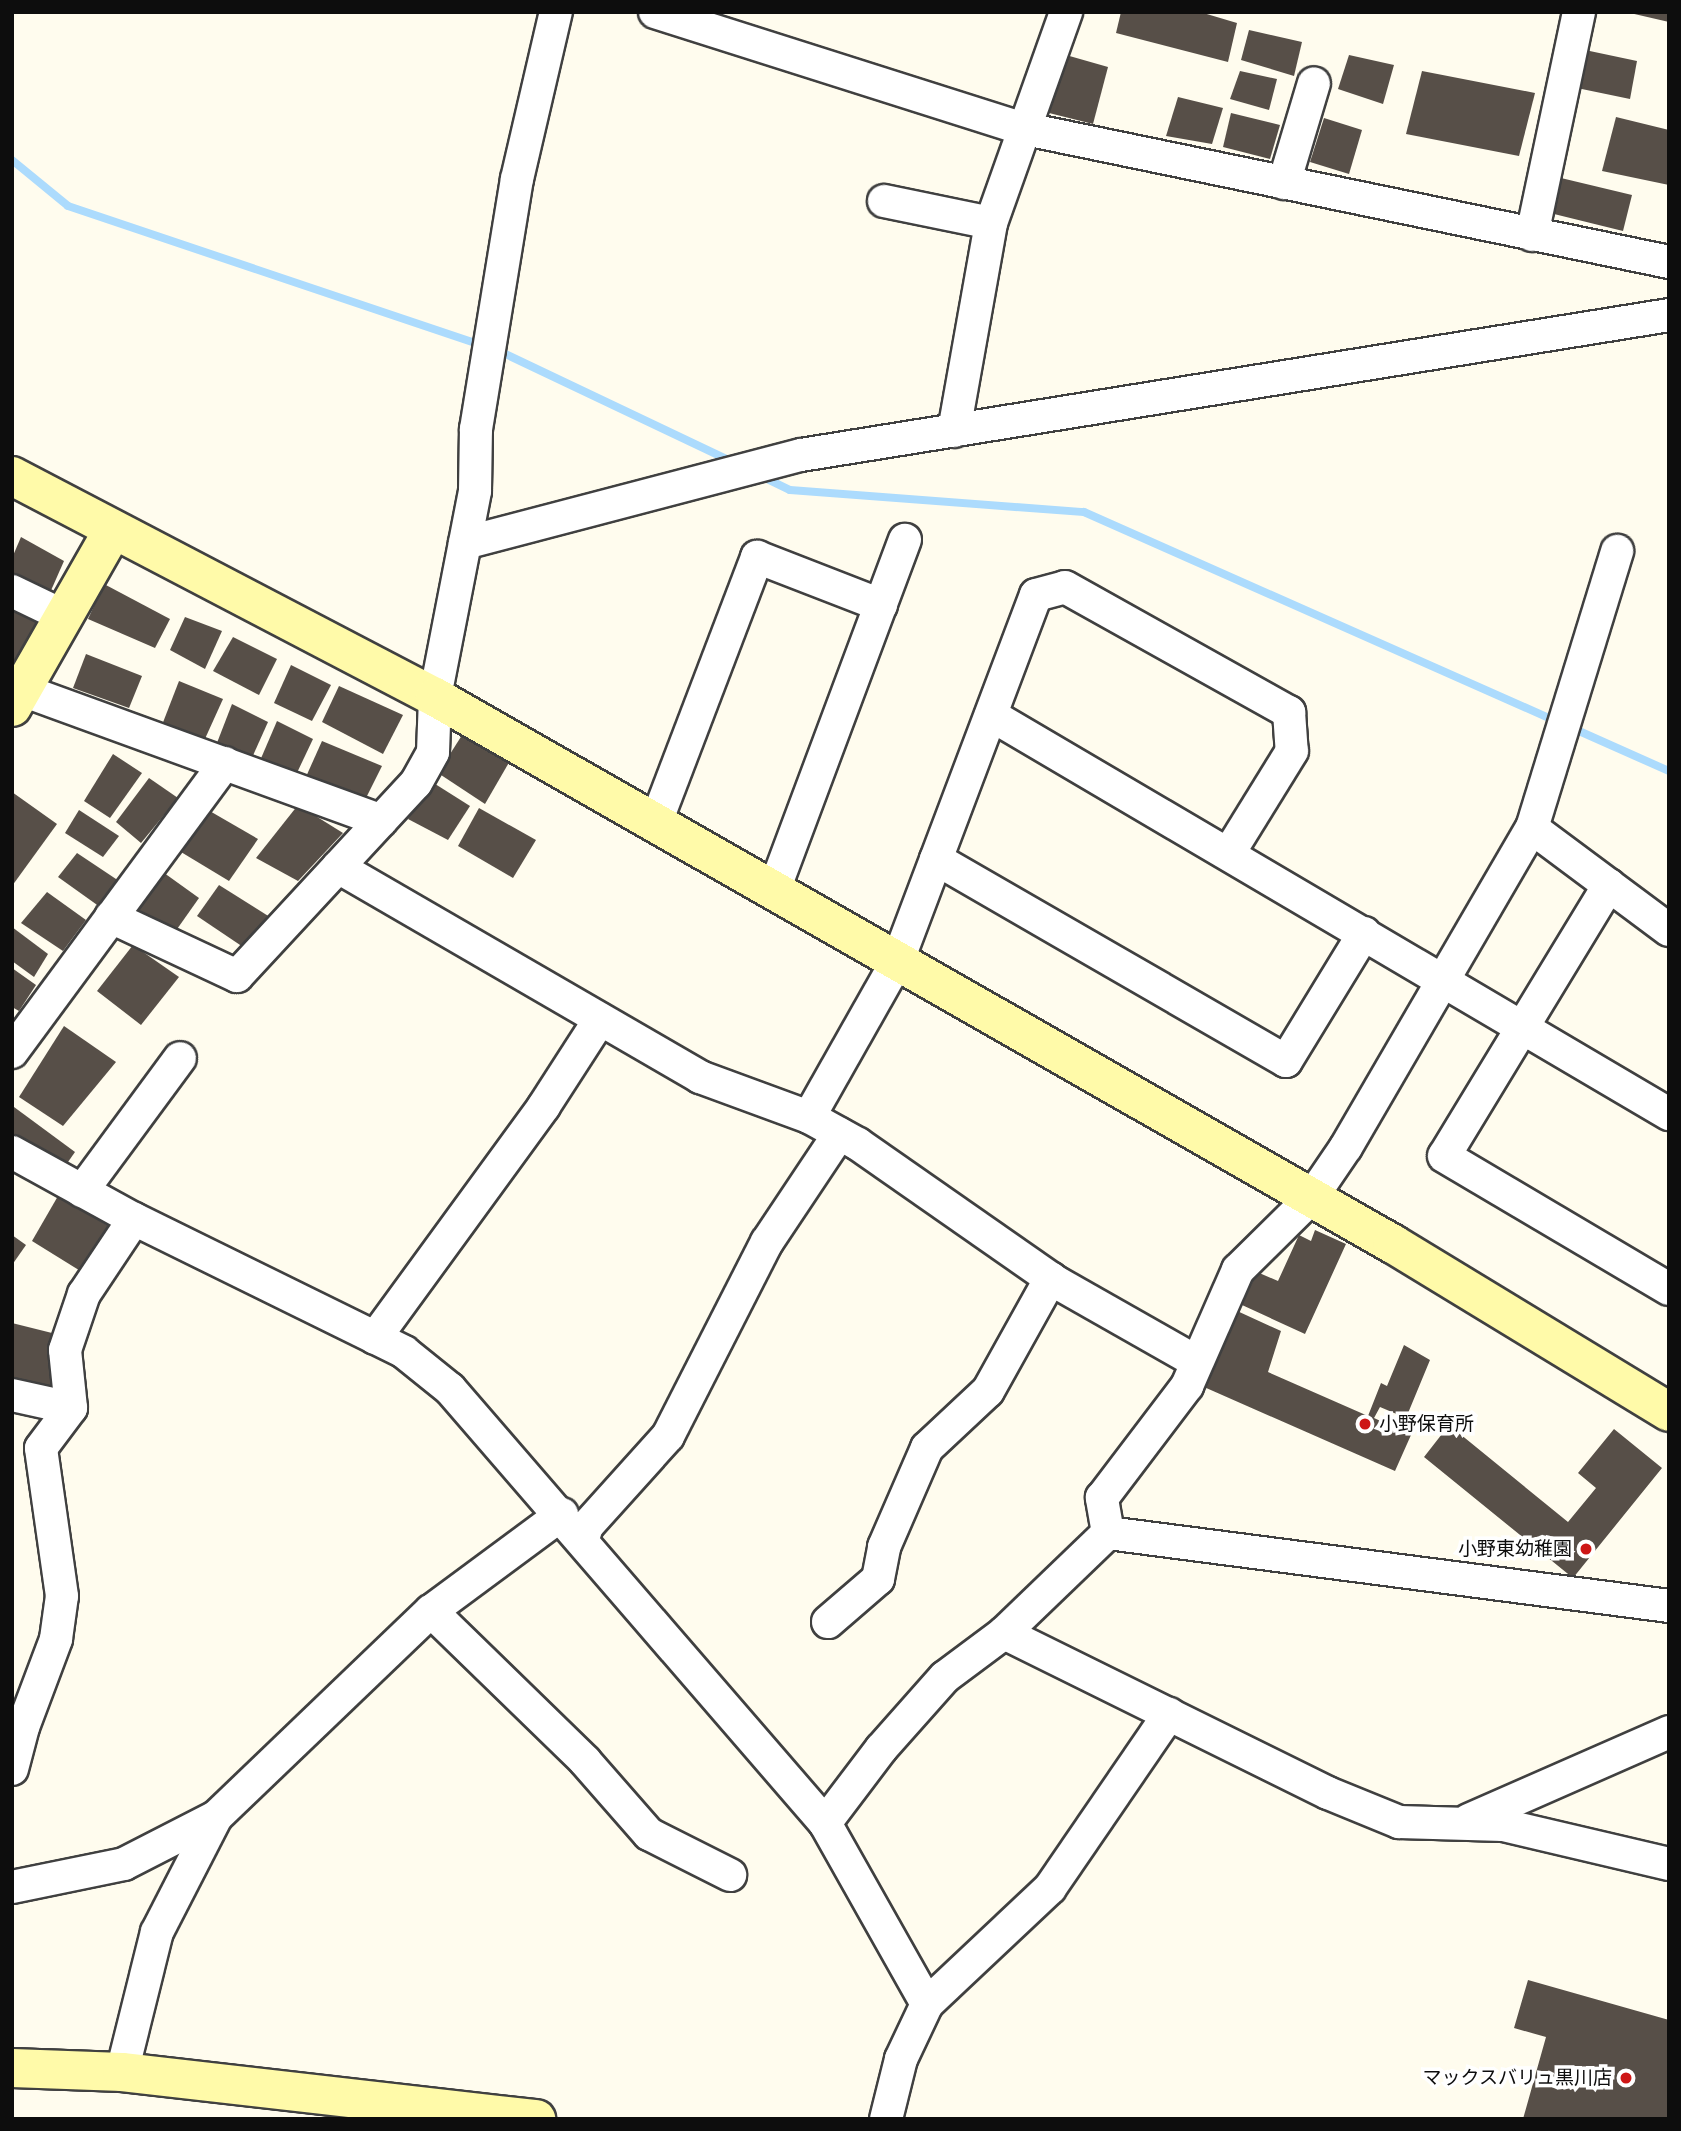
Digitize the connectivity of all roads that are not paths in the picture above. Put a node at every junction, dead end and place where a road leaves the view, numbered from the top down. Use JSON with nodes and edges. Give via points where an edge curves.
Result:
{"nodes":[{"id":1,"x":556,"y":12,"type":"edge"},
{"id":2,"x":655,"y":12,"type":"edge"},
{"id":3,"x":1066,"y":12,"type":"edge"},
{"id":4,"x":1579,"y":12,"type":"edge"},
{"id":5,"x":1314,"y":83,"type":"dead end"},
{"id":6,"x":1021,"y":128,"type":"junction"},
{"id":7,"x":1284,"y":183,"type":"junction"},
{"id":8,"x":884,"y":201,"type":"dead end"},
{"id":9,"x":991,"y":223,"type":"junction"},
{"id":10,"x":1532,"y":235,"type":"junction"},
{"id":11,"x":1664,"y":269,"type":"edge"},
{"id":12,"x":1669,"y":315,"type":"edge"},
{"id":13,"x":954,"y":431,"type":"junction"},
{"id":14,"x":12,"y":476,"type":"edge"},
{"id":15,"x":113,"y":530,"type":"junction"},
{"id":16,"x":905,"y":540,"type":"dead end"},
{"id":17,"x":465,"y":543,"type":"junction"},
{"id":18,"x":1617,"y":551,"type":"dead end"},
{"id":19,"x":12,"y":591,"type":"edge"},
{"id":20,"x":881,"y":605,"type":"junction"},
{"id":21,"x":64,"y":616,"type":"junction"},
{"id":22,"x":435,"y":697,"type":"junction"},
{"id":23,"x":17,"y":698,"type":"edge"},
{"id":24,"x":990,"y":715,"type":"junction"},
{"id":25,"x":225,"y":763,"type":"junction"},
{"id":26,"x":381,"y":821,"type":"junction"},
{"id":27,"x":656,"y":822,"type":"junction"},
{"id":28,"x":1532,"y":828,"type":"junction"},
{"id":29,"x":1229,"y":853,"type":"junction"},
{"id":30,"x":936,"y":859,"type":"junction"},
{"id":31,"x":338,"y":867,"type":"junction"},
{"id":32,"x":1609,"y":885,"type":"junction"},
{"id":33,"x":774,"y":890,"type":"junction"},
{"id":34,"x":111,"y":918,"type":"junction"},
{"id":35,"x":1669,"y":930,"type":"edge"},
{"id":36,"x":1364,"y":933,"type":"junction"},
{"id":37,"x":898,"y":960,"type":"junction"},
{"id":38,"x":1444,"y":980,"type":"junction"},
{"id":39,"x":600,"y":1019,"type":"junction"},
{"id":40,"x":1523,"y":1027,"type":"junction"},
{"id":41,"x":12,"y":1052,"type":"edge"},
{"id":42,"x":180,"y":1058,"type":"dead end"},
{"id":43,"x":1669,"y":1114,"type":"edge"},
{"id":44,"x":809,"y":1117,"type":"junction"},
{"id":45,"x":839,"y":1134,"type":"junction"},
{"id":46,"x":12,"y":1152,"type":"edge"},
{"id":47,"x":82,"y":1191,"type":"junction"},
{"id":48,"x":1312,"y":1197,"type":"junction"},
{"id":49,"x":134,"y":1219,"type":"junction"},
{"id":50,"x":1051,"y":1278,"type":"junction"},
{"id":51,"x":1669,"y":1289,"type":"edge"},
{"id":52,"x":375,"y":1338,"type":"junction"},
{"id":53,"x":1197,"y":1362,"type":"junction"},
{"id":54,"x":12,"y":1395,"type":"edge"},
{"id":55,"x":71,"y":1408,"type":"junction"},
{"id":56,"x":1663,"y":1411,"type":"edge"},
{"id":57,"x":562,"y":1514,"type":"junction"},
{"id":58,"x":1108,"y":1533,"type":"junction"},
{"id":59,"x":583,"y":1539,"type":"junction"},
{"id":60,"x":1669,"y":1606,"type":"edge"},
{"id":61,"x":431,"y":1611,"type":"junction"},
{"id":62,"x":828,"y":1622,"type":"dead end"},
{"id":63,"x":1004,"y":1633,"type":"junction"},
{"id":64,"x":1169,"y":1714,"type":"junction"},
{"id":65,"x":1669,"y":1731,"type":"edge"},
{"id":66,"x":12,"y":1769,"type":"edge"},
{"id":67,"x":216,"y":1817,"type":"junction"},
{"id":68,"x":825,"y":1823,"type":"junction"},
{"id":69,"x":1460,"y":1824,"type":"junction"},
{"id":70,"x":1669,"y":1864,"type":"edge"},
{"id":71,"x":730,"y":1875,"type":"dead end"},
{"id":72,"x":12,"y":1887,"type":"edge"},
{"id":73,"x":927,"y":2004,"type":"junction"},
{"id":74,"x":12,"y":2068,"type":"edge"},
{"id":75,"x":122,"y":2072,"type":"junction"},
{"id":76,"x":536,"y":2119,"type":"edge"},
{"id":77,"x":886,"y":2119,"type":"edge"}],
"edges":[{"from":1,"to":17,"type":"street","via":[[517,179],[476,429],[475,491]]},
{"from":2,"to":6,"type":"street"},
{"from":3,"to":6,"type":"street"},
{"from":4,"to":10,"type":"street"},
{"from":5,"to":7,"type":"street"},
{"from":6,"to":7,"type":"street"},
{"from":6,"to":9,"type":"street"},
{"from":7,"to":10,"type":"street"},
{"from":8,"to":9,"type":"street"},
{"from":9,"to":13,"type":"street"},
{"from":10,"to":11,"type":"street"},
{"from":12,"to":13,"type":"street"},
{"from":13,"to":17,"type":"street","via":[[801,455]]},
{"from":14,"to":15,"type":"street"},
{"from":15,"to":21,"type":"street"},
{"from":15,"to":22,"type":"street"},
{"from":16,"to":20,"type":"street"},
{"from":17,"to":22,"type":"street"},
{"from":18,"to":28,"type":"street"},
{"from":19,"to":21,"type":"street"},
{"from":20,"to":27,"type":"street","via":[[757,557]]},
{"from":20,"to":33,"type":"street"},
{"from":21,"to":23,"type":"street"},
{"from":22,"to":26,"type":"street","via":[[433,752],[416,783]]},
{"from":22,"to":27,"type":"street"},
{"from":23,"to":25,"type":"street"},
{"from":24,"to":29,"type":"street"},
{"from":24,"to":29,"type":"street","via":[[1036,595],[1065,587],[1289,712],[1292,751]]},
{"from":24,"to":30,"type":"street"},
{"from":25,"to":26,"type":"street"},
{"from":25,"to":34,"type":"street"},
{"from":26,"to":31,"type":"street"},
{"from":27,"to":33,"type":"street"},
{"from":28,"to":32,"type":"street"},
{"from":28,"to":38,"type":"street"},
{"from":29,"to":36,"type":"street"},
{"from":30,"to":36,"type":"street","via":[[1286,1060]]},
{"from":30,"to":37,"type":"street"},
{"from":31,"to":34,"type":"street","via":[[237,976]]},
{"from":31,"to":39,"type":"street"},
{"from":32,"to":35,"type":"street"},
{"from":32,"to":40,"type":"street"},
{"from":33,"to":37,"type":"street"},
{"from":34,"to":41,"type":"street"},
{"from":36,"to":38,"type":"street"},
{"from":37,"to":44,"type":"street"},
{"from":37,"to":48,"type":"street"},
{"from":38,"to":40,"type":"street"},
{"from":38,"to":48,"type":"street"},
{"from":39,"to":44,"type":"street","via":[[700,1077]]},
{"from":39,"to":52,"type":"street","via":[[544,1106]]},
{"from":40,"to":43,"type":"street"},
{"from":40,"to":51,"type":"street","via":[[1444,1156]]},
{"from":42,"to":47,"type":"street"},
{"from":44,"to":45,"type":"street"},
{"from":45,"to":50,"type":"street"},
{"from":45,"to":59,"type":"street","via":[[767,1242],[668,1436],[587,1525]]},
{"from":46,"to":47,"type":"street"},
{"from":47,"to":49,"type":"street"},
{"from":48,"to":53,"type":"street","via":[[1238,1270]]},
{"from":48,"to":56,"type":"street"},
{"from":49,"to":52,"type":"street"},
{"from":49,"to":55,"type":"street","via":[[84,1294],[65,1350]]},
{"from":50,"to":53,"type":"street"},
{"from":50,"to":62,"type":"street","via":[[988,1391],[927,1448],[884,1547],[878,1578]]},
{"from":52,"to":57,"type":"street","via":[[404,1352],[450,1389]]},
{"from":53,"to":58,"type":"street","via":[[1187,1386],[1102,1498]]},
{"from":54,"to":55,"type":"street"},
{"from":55,"to":66,"type":"street","via":[[41,1448],[62,1596],[57,1639]]},
{"from":57,"to":59,"type":"street"},
{"from":57,"to":61,"type":"street"},
{"from":58,"to":60,"type":"street"},
{"from":58,"to":63,"type":"street"},
{"from":59,"to":68,"type":"street"},
{"from":61,"to":67,"type":"street"},
{"from":61,"to":71,"type":"street","via":[[585,1761],[649,1834]]},
{"from":63,"to":64,"type":"street"},
{"from":63,"to":68,"type":"street","via":[[945,1677],[881,1749]]},
{"from":64,"to":69,"type":"street","via":[[1328,1793],[1399,1822]]},
{"from":64,"to":73,"type":"street","via":[[1050,1888]]},
{"from":65,"to":69,"type":"street"},
{"from":67,"to":72,"type":"street","via":[[124,1864]]},
{"from":67,"to":75,"type":"street","via":[[157,1932]]},
{"from":68,"to":73,"type":"street"},
{"from":69,"to":70,"type":"street","via":[[1503,1825]]},
{"from":73,"to":77,"type":"street","via":[[901,2059]]},
{"from":74,"to":75,"type":"street"},
{"from":75,"to":76,"type":"street"}]}
